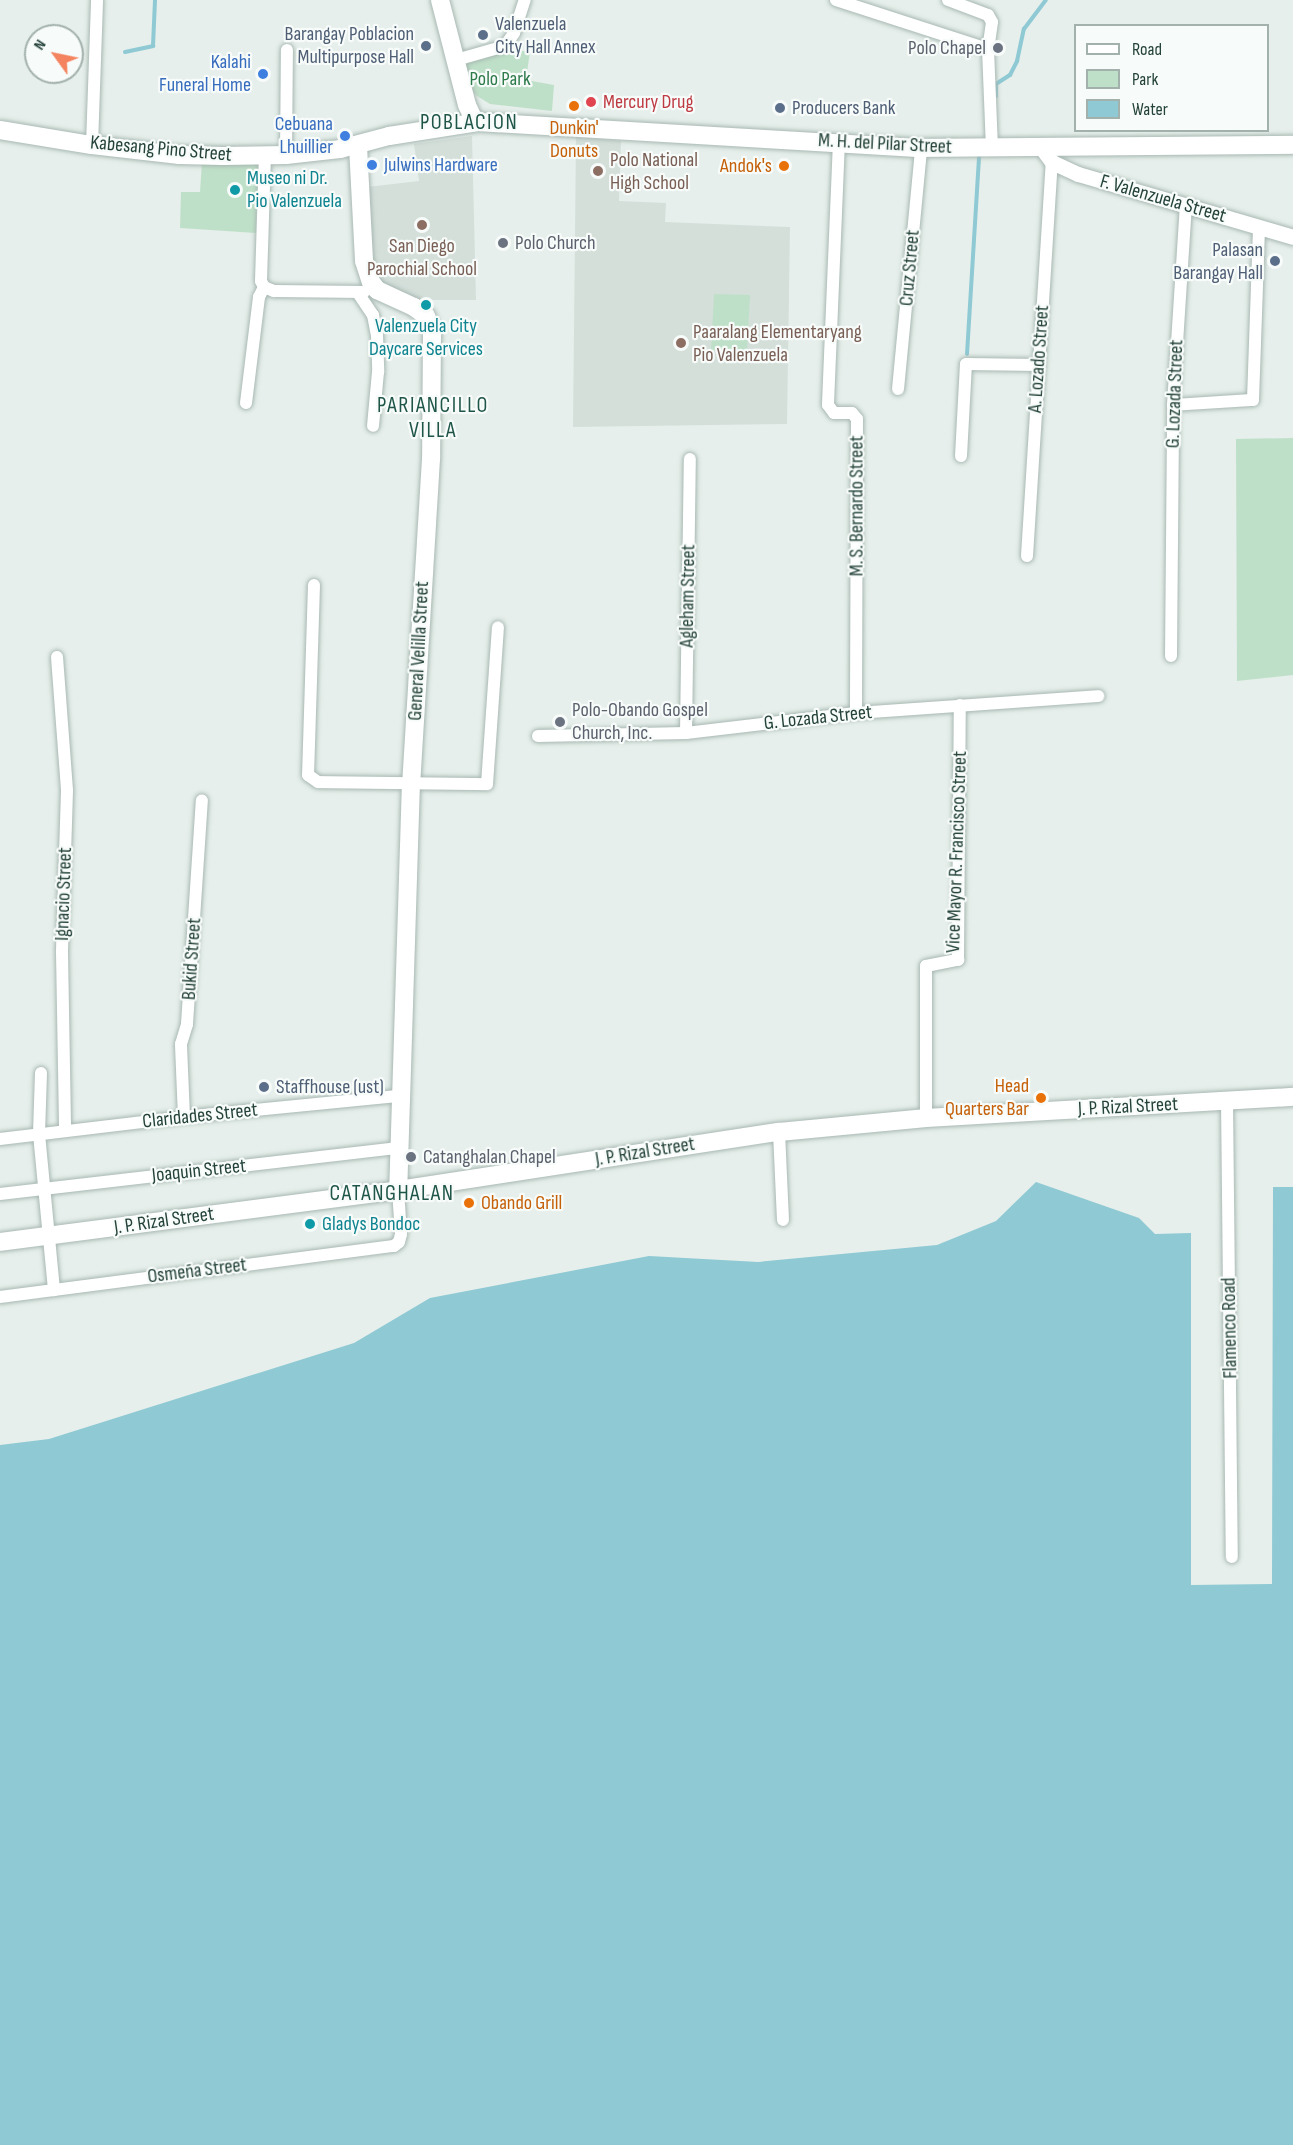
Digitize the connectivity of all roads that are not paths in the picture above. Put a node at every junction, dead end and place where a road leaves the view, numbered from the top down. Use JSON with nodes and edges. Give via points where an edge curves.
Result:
{"nodes":[{"id":1,"x":97,"y":0,"type":"edge"},
{"id":2,"x":440,"y":0,"type":"edge"},
{"id":3,"x":525,"y":0,"type":"edge"},
{"id":4,"x":836,"y":0,"type":"edge"},
{"id":5,"x":948,"y":0,"type":"edge"},
{"id":6,"x":988,"y":49,"type":"junction"},
{"id":7,"x":287,"y":50,"type":"dead end"},
{"id":8,"x":456,"y":60,"type":"junction"},
{"id":9,"x":478,"y":122,"type":"junction"},
{"id":10,"x":0,"y":130,"type":"edge"},
{"id":11,"x":839,"y":141,"type":"junction"},
{"id":12,"x":92,"y":145,"type":"junction"},
{"id":13,"x":1293,"y":145,"type":"edge"},
{"id":14,"x":358,"y":147,"type":"junction"},
{"id":15,"x":921,"y":147,"type":"junction"},
{"id":16,"x":1041,"y":147,"type":"junction"},
{"id":17,"x":992,"y":148,"type":"junction"},
{"id":18,"x":286,"y":155,"type":"junction"},
{"id":19,"x":265,"y":156,"type":"junction"},
{"id":20,"x":1052,"y":162,"type":"junction"},
{"id":21,"x":1186,"y":206,"type":"junction"},
{"id":22,"x":1259,"y":227,"type":"junction"},
{"id":23,"x":1293,"y":237,"type":"edge"},
{"id":24,"x":264,"y":287,"type":"junction"},
{"id":25,"x":377,"y":290,"type":"junction"},
{"id":26,"x":358,"y":293,"type":"junction"},
{"id":27,"x":1039,"y":365,"type":"junction"},
{"id":28,"x":898,"y":389,"type":"dead end"},
{"id":29,"x":246,"y":403,"type":"dead end"},
{"id":30,"x":1173,"y":405,"type":"junction"},
{"id":31,"x":373,"y":426,"type":"dead end"},
{"id":32,"x":961,"y":456,"type":"dead end"},
{"id":33,"x":690,"y":459,"type":"dead end"},
{"id":34,"x":1027,"y":556,"type":"dead end"},
{"id":35,"x":314,"y":585,"type":"dead end"},
{"id":36,"x":498,"y":627,"type":"dead end"},
{"id":37,"x":1171,"y":656,"type":"dead end"},
{"id":38,"x":57,"y":657,"type":"dead end"},
{"id":39,"x":1098,"y":696,"type":"dead end"},
{"id":40,"x":960,"y":705,"type":"junction"},
{"id":41,"x":856,"y":713,"type":"junction"},
{"id":42,"x":686,"y":733,"type":"junction"},
{"id":43,"x":538,"y":736,"type":"dead end"},
{"id":44,"x":411,"y":782,"type":"junction"},
{"id":45,"x":202,"y":801,"type":"dead end"},
{"id":46,"x":41,"y":1073,"type":"dead end"},
{"id":47,"x":399,"y":1096,"type":"junction"},
{"id":48,"x":1293,"y":1097,"type":"edge"},
{"id":49,"x":1227,"y":1100,"type":"junction"},
{"id":50,"x":184,"y":1117,"type":"junction"},
{"id":51,"x":926,"y":1118,"type":"junction"},
{"id":52,"x":65,"y":1131,"type":"junction"},
{"id":53,"x":779,"y":1132,"type":"junction"},
{"id":54,"x":39,"y":1134,"type":"junction"},
{"id":55,"x":0,"y":1139,"type":"edge"},
{"id":56,"x":398,"y":1148,"type":"junction"},
{"id":57,"x":44,"y":1188,"type":"junction"},
{"id":58,"x":398,"y":1190,"type":"junction"},
{"id":59,"x":0,"y":1194,"type":"edge"},
{"id":60,"x":783,"y":1220,"type":"dead end"},
{"id":61,"x":49,"y":1236,"type":"junction"},
{"id":62,"x":0,"y":1242,"type":"edge"},
{"id":63,"x":54,"y":1290,"type":"junction"},
{"id":64,"x":0,"y":1297,"type":"edge"},
{"id":65,"x":1232,"y":1557,"type":"dead end"}],
"edges":[{"from":1,"to":12,"type":"street"},
{"from":2,"to":8,"type":"main road"},
{"from":3,"to":8,"type":"street","via":[[514,33],[505,46]]},
{"from":4,"to":6,"type":"street"},
{"from":5,"to":6,"type":"street","via":[[990,18]]},
{"from":6,"to":17,"type":"street"},
{"from":7,"to":18,"type":"street"},
{"from":8,"to":9,"type":"main road","via":[[469,112]]},
{"from":9,"to":11,"type":"main road","name":"M. H. del Pilar Street"},
{"from":9,"to":14,"type":"main road","name":"M. H. del Pilar Street","via":[[389,136]]},
{"from":10,"to":12,"type":"main road","name":"Kabesang Pino Street"},
{"from":11,"to":15,"type":"main road","name":"M. H. del Pilar Street"},
{"from":11,"to":41,"type":"street","name":"M. S. Bernardo Street","via":[[828,405],[834,413],[852,413],[857,419]]},
{"from":12,"to":19,"type":"main road","name":"Kabesang Pino Street","via":[[178,155]]},
{"from":13,"to":16,"type":"main road","name":"M. H. del Pilar Street"},
{"from":14,"to":18,"type":"main road","name":"Kabesang Pino Street"},
{"from":14,"to":25,"type":"main road","via":[[364,261]]},
{"from":15,"to":17,"type":"main road","name":"M. H. del Pilar Street"},
{"from":15,"to":28,"type":"street","name":"Cruz Street"},
{"from":16,"to":17,"type":"main road","name":"M. H. del Pilar Street"},
{"from":16,"to":20,"type":"street","name":"F. Valenzuela Street"},
{"from":18,"to":19,"type":"main road","name":"Kabesang Pino Street"},
{"from":19,"to":24,"type":"street","via":[[261,281]]},
{"from":20,"to":21,"type":"street","name":"F. Valenzuela Street","via":[[1078,174]]},
{"from":20,"to":27,"type":"street","name":"A. Lozado Street"},
{"from":21,"to":22,"type":"street","name":"F. Valenzuela Street"},
{"from":21,"to":30,"type":"street","name":"G. Lozada Street"},
{"from":22,"to":23,"type":"street","name":"F. Valenzuela Street"},
{"from":22,"to":30,"type":"street","via":[[1253,400]]},
{"from":24,"to":26,"type":"street","via":[[274,291]]},
{"from":24,"to":29,"type":"street","via":[[259,297]]},
{"from":25,"to":26,"type":"street"},
{"from":25,"to":44,"type":"main road","name":"General Velilla Street","via":[[414,307],[426,316],[432,330],[430,459]]},
{"from":26,"to":31,"type":"street","via":[[373,315],[377,335]]},
{"from":27,"to":32,"type":"street","via":[[966,364]]},
{"from":27,"to":34,"type":"street","name":"A. Lozado Street"},
{"from":30,"to":37,"type":"street","name":"G. Lozada Street"},
{"from":33,"to":42,"type":"street","name":"Agleham Street"},
{"from":35,"to":44,"type":"street","via":[[308,775],[318,782]]},
{"from":36,"to":44,"type":"street","via":[[487,784]]},
{"from":38,"to":52,"type":"street","name":"Ignacio Street","via":[[67,791],[62,953]]},
{"from":39,"to":40,"type":"street","name":"G. Lozada Street"},
{"from":40,"to":41,"type":"street","name":"G. Lozada Street"},
{"from":40,"to":51,"type":"street","name":"Vice Mayor R. Francisco Street","via":[[958,960],[926,966]]},
{"from":41,"to":42,"type":"street","name":"G. Lozada Street"},
{"from":42,"to":43,"type":"street","name":"G. Lozada Street"},
{"from":44,"to":47,"type":"main road","name":"General Velilla Street"},
{"from":45,"to":50,"type":"street","name":"Bukid Street","via":[[187,1024],[181,1044]]},
{"from":46,"to":54,"type":"street"},
{"from":47,"to":50,"type":"street","name":"Claridades Street"},
{"from":47,"to":56,"type":"main road","name":"General Velilla Street"},
{"from":48,"to":49,"type":"main road","name":"J. P. Rizal Street"},
{"from":49,"to":51,"type":"main road","name":"J. P. Rizal Street"},
{"from":49,"to":65,"type":"street","name":"Flamenco Road"},
{"from":50,"to":52,"type":"street","name":"Claridades Street"},
{"from":51,"to":53,"type":"main road","name":"J. P. Rizal Street"},
{"from":52,"to":54,"type":"street","name":"Claridades Street"},
{"from":53,"to":58,"type":"main road","name":"J. P. Rizal Street"},
{"from":53,"to":60,"type":"street"},
{"from":54,"to":55,"type":"street","name":"Claridades Street"},
{"from":54,"to":57,"type":"street"},
{"from":56,"to":57,"type":"street","name":"Joaquin Street"},
{"from":56,"to":58,"type":"main road","name":"General Velilla Street"},
{"from":57,"to":59,"type":"street","name":"Joaquin Street"},
{"from":57,"to":61,"type":"street"},
{"from":58,"to":61,"type":"main road","name":"J. P. Rizal Street"},
{"from":58,"to":63,"type":"street","name":"Osmeña Street","via":[[400,1234],[394,1246]]},
{"from":61,"to":62,"type":"main road","name":"J. P. Rizal Street"},
{"from":61,"to":63,"type":"street"},
{"from":63,"to":64,"type":"street","name":"Osmeña Street"}]}
